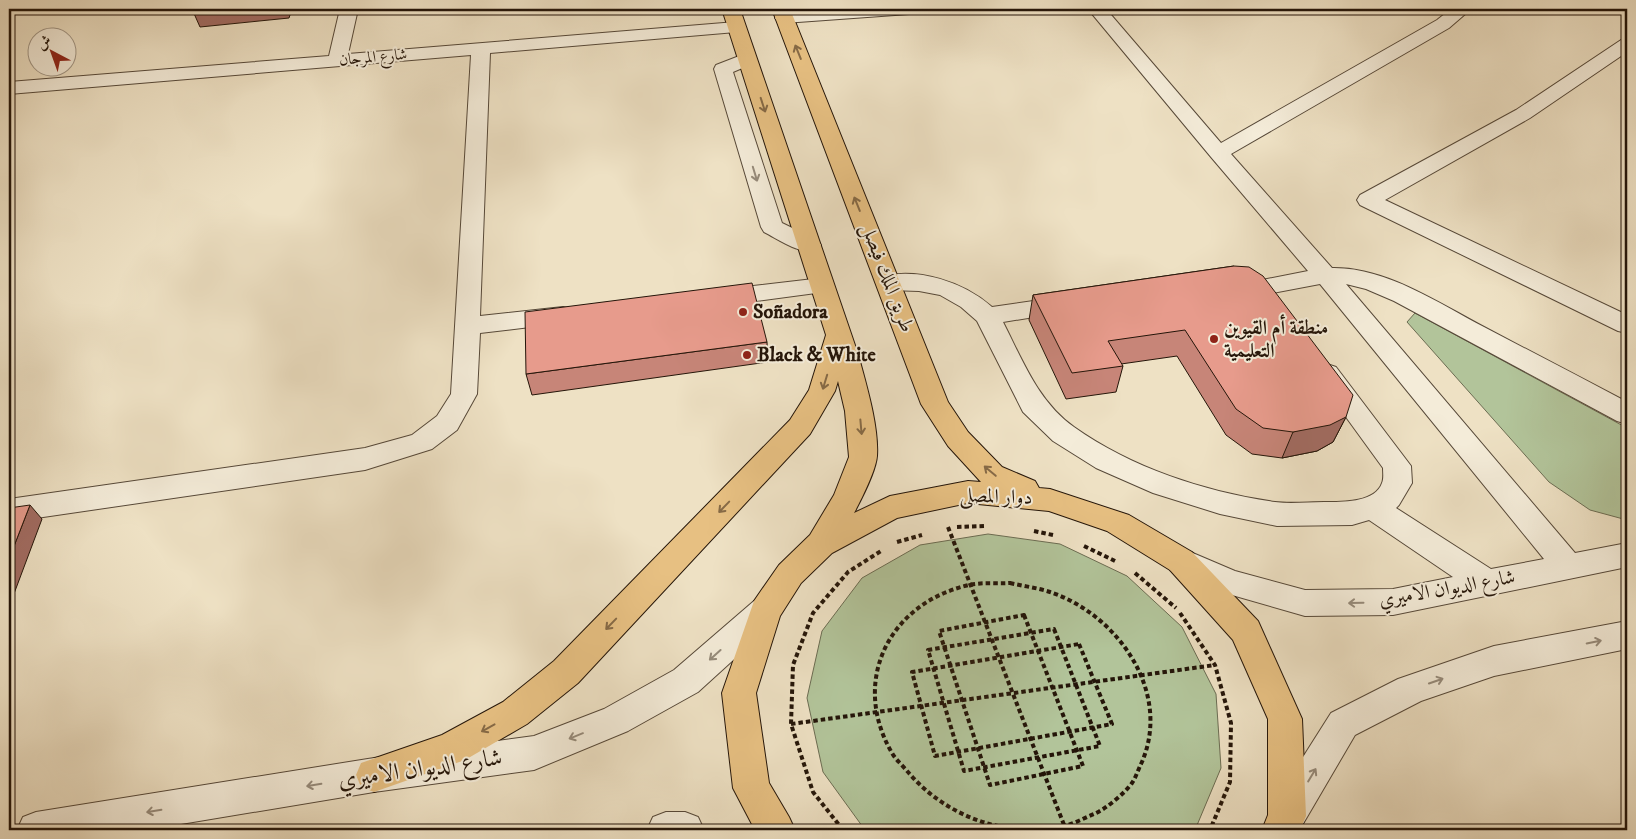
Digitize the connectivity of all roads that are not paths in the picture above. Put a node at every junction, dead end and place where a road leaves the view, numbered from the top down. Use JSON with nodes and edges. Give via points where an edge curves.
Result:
{"nodes":[{"id":1,"x":349,"y":9,"type":"edge"},
{"id":2,"x":909,"y":9,"type":"edge"},
{"id":3,"x":1097,"y":9,"type":"edge"},
{"id":4,"x":1462,"y":9,"type":"edge"},
{"id":5,"x":783,"y":13,"type":"edge"},
{"id":6,"x":734,"y":18,"type":"edge"},
{"id":7,"x":1627,"y":44,"type":"edge"},
{"id":8,"x":481,"y":48,"type":"junction"},
{"id":9,"x":337,"y":60,"type":"junction"},
{"id":10,"x":9,"y":88,"type":"edge"},
{"id":11,"x":1218,"y":153,"type":"junction"},
{"id":12,"x":1326,"y":276,"type":"junction"},
{"id":13,"x":889,"y":282,"type":"junction"},
{"id":14,"x":822,"y":286,"type":"junction"},
{"id":15,"x":694,"y":300,"type":"edge"},
{"id":16,"x":1086,"y":302,"type":"edge"},
{"id":17,"x":1278,"y":308,"type":"edge"},
{"id":18,"x":586,"y":312,"type":"edge"},
{"id":19,"x":988,"y":316,"type":"junction"},
{"id":20,"x":1627,"y":325,"type":"edge"},
{"id":21,"x":468,"y":326,"type":"junction"},
{"id":22,"x":839,"y":335,"type":"junction"},
{"id":23,"x":1314,"y":356,"type":"edge"},
{"id":24,"x":1627,"y":414,"type":"edge"},
{"id":25,"x":1050,"y":500,"type":"junction"},
{"id":26,"x":1373,"y":508,"type":"junction"},
{"id":27,"x":9,"y":511,"type":"edge"},
{"id":28,"x":821,"y":544,"type":"junction"},
{"id":29,"x":1627,"y":555,"type":"edge"},
{"id":30,"x":1181,"y":561,"type":"junction"},
{"id":31,"x":1569,"y":567,"type":"junction"},
{"id":32,"x":1487,"y":583,"type":"junction"},
{"id":33,"x":764,"y":611,"type":"junction"},
{"id":34,"x":1627,"y":635,"type":"edge"},
{"id":35,"x":374,"y":775,"type":"junction"},
{"id":36,"x":1284,"y":823,"type":"edge"},
{"id":37,"x":36,"y":830,"type":"edge"},
{"id":38,"x":666,"y":830,"type":"edge"},
{"id":39,"x":685,"y":830,"type":"edge"},
{"id":40,"x":776,"y":830,"type":"edge"}],
"edges":[{"from":1,"to":9,"type":"street"},
{"from":2,"to":5,"type":"street"},
{"from":3,"to":11,"type":"street"},
{"from":4,"to":11,"type":"street","via":[[1443,24]]},
{"from":13,"to":5,"type":"main road","name":"طريق الملك فيصل","one_way":true},
{"from":6,"to":8,"type":"street","name":"شارع المرجان"},
{"from":6,"to":14,"type":"main road","one_way":true},
{"from":7,"to":20,"type":"street","via":[[1523,114],[1368,200]]},
{"from":8,"to":9,"type":"street","name":"شارع المرجان"},
{"from":8,"to":21,"type":"street"},
{"from":9,"to":10,"type":"street","name":"شارع المرجان"},
{"from":11,"to":12,"type":"street"},
{"from":12,"to":17,"type":"street","via":[[1246,285],[1265,294]]},
{"from":12,"to":24,"type":"street","via":[[1357,279],[1388,288]]},
{"from":12,"to":31,"type":"street"},
{"from":13,"to":19,"type":"street","via":[[919,283],[947,290],[970,301]]},
{"from":25,"to":13,"type":"main road","name":"طريق الملك فيصل","one_way":true,"via":[[992,475],[958,438],[936,404]]},
{"from":14,"to":15,"type":"street"},
{"from":14,"to":22,"type":"main road"},
{"from":16,"to":19,"type":"street"},
{"from":18,"to":21,"type":"street"},
{"from":19,"to":26,"type":"street","via":[[1033,406],[1063,434],[1106,460],[1163,485],[1220,503],[1276,514],[1352,513]]},
{"from":21,"to":27,"type":"street","via":[[464,394],[447,423],[422,442],[365,459]]},
{"from":22,"to":28,"type":"main road","one_way":true,"via":[[859,411],[863,457],[848,497]]},
{"from":22,"to":35,"type":"main road","one_way":true,"via":[[822,391],[800,427],[566,672],[515,713],[452,748]]},
{"from":23,"to":26,"type":"street","via":[[1398,466],[1397,483],[1389,497]]},
{"from":25,"to":28,"type":"main road","name":"دوار المصلى","via":[[968,492],[890,508]]},
{"from":25,"to":30,"type":"main road","name":"دوار المصلى","via":[[1118,523]]},
{"from":26,"to":32,"type":"street"},
{"from":28,"to":33,"type":"main road","name":"دوار المصلى","via":[[790,574]]},
{"from":29,"to":31,"type":"street","name":"شارع الديوان الاميري"},
{"from":32,"to":30,"type":"street","name":"شارع الديوان الاميري","one_way":true,"via":[[1393,602],[1305,604],[1229,582]]},
{"from":30,"to":36,"type":"main road","name":"دوار المصلى","via":[[1246,631],[1285,719]]},
{"from":31,"to":32,"type":"street","name":"شارع الديوان الاميري"},
{"from":33,"to":35,"type":"street","name":"شارع الديوان الاميري","one_way":true,"via":[[686,682],[616,720],[534,753]]},
{"from":33,"to":40,"type":"main road","name":"دوار المصلى","via":[[739,693],[751,788]]},
{"from":36,"to":34,"type":"street","one_way":true,"via":[[1343,724],[1410,690],[1494,661]]},
{"from":35,"to":37,"type":"street","name":"شارع الديوان الاميري","one_way":true},
{"from":38,"to":39,"type":"street"}]}
